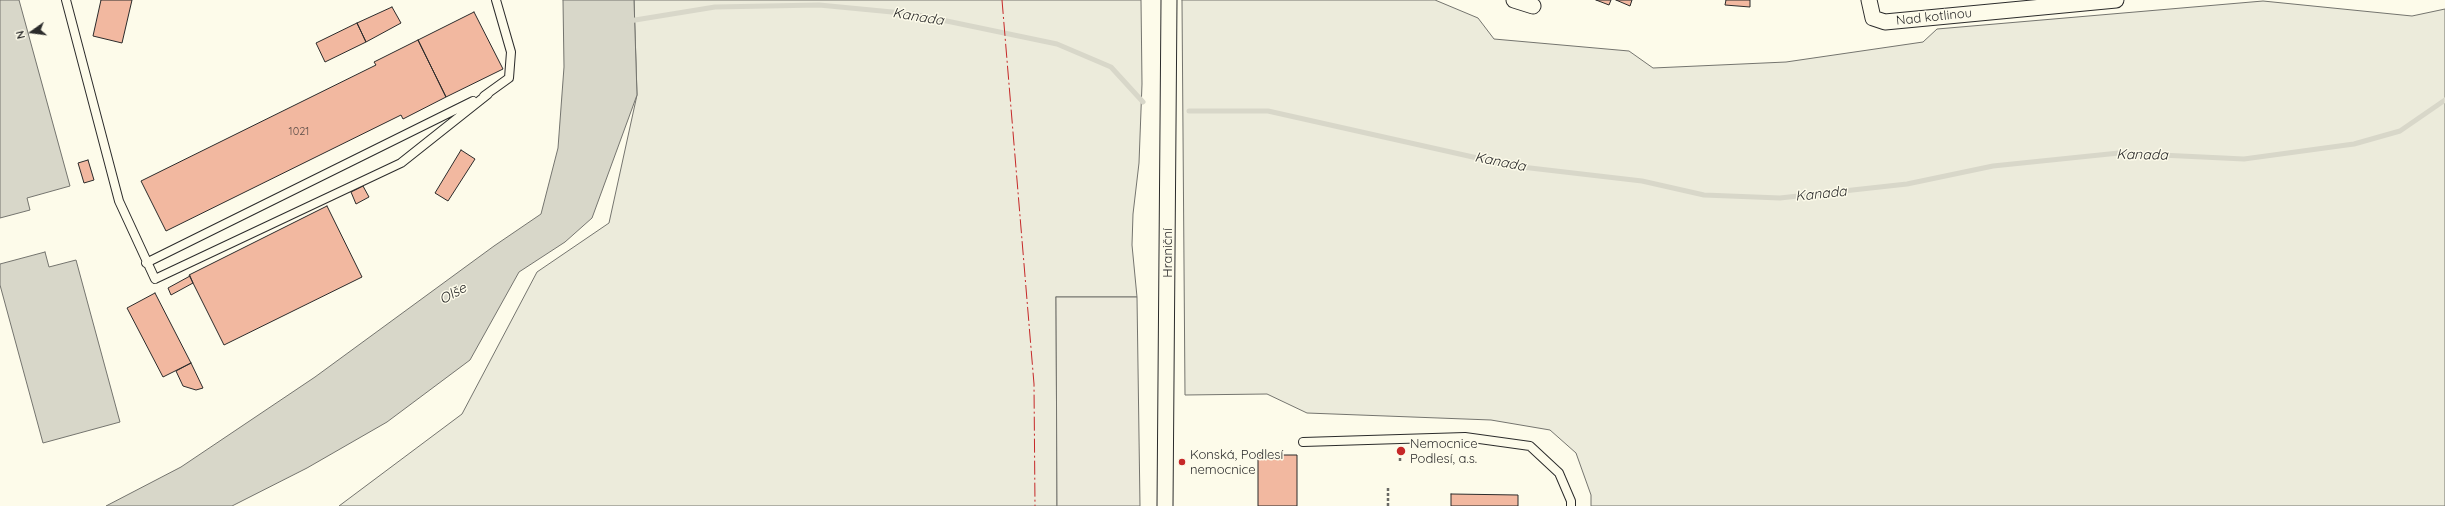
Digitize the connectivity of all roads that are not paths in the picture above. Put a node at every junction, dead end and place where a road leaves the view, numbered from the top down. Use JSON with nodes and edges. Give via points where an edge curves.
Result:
{"nodes":[{"id":1,"x":66,"y":0,"type":"edge"},
{"id":2,"x":496,"y":0,"type":"edge"},
{"id":3,"x":1169,"y":0,"type":"edge"},
{"id":4,"x":1514,"y":0,"type":"edge"},
{"id":5,"x":1869,"y":0,"type":"edge"},
{"id":6,"x":2116,"y":0,"type":"edge"},
{"id":7,"x":1533,"y":6,"type":"dead end"},
{"id":8,"x":488,"y":94,"type":"junction"},
{"id":9,"x":146,"y":262,"type":"junction"},
{"id":10,"x":1303,"y":442,"type":"dead end"},
{"id":11,"x":1165,"y":506,"type":"edge"},
{"id":12,"x":1571,"y":506,"type":"edge"}],
"edges":[{"from":1,"to":9,"type":"lane","via":[[119,201]]},
{"from":2,"to":8,"type":"lane","via":[[511,52],[509,78]]},
{"from":3,"to":11,"type":"street","name":"Hraniční"},
{"from":4,"to":7,"type":"street"},
{"from":5,"to":6,"type":"street","name":"Nad kotlinou","via":[[1873,18],[1885,22]]},
{"from":8,"to":9,"type":"lane"},
{"from":8,"to":9,"type":"lane","via":[[401,163],[155,279]]},
{"from":10,"to":12,"type":"lane","via":[[1465,437],[1530,446],[1559,473]]}]}
